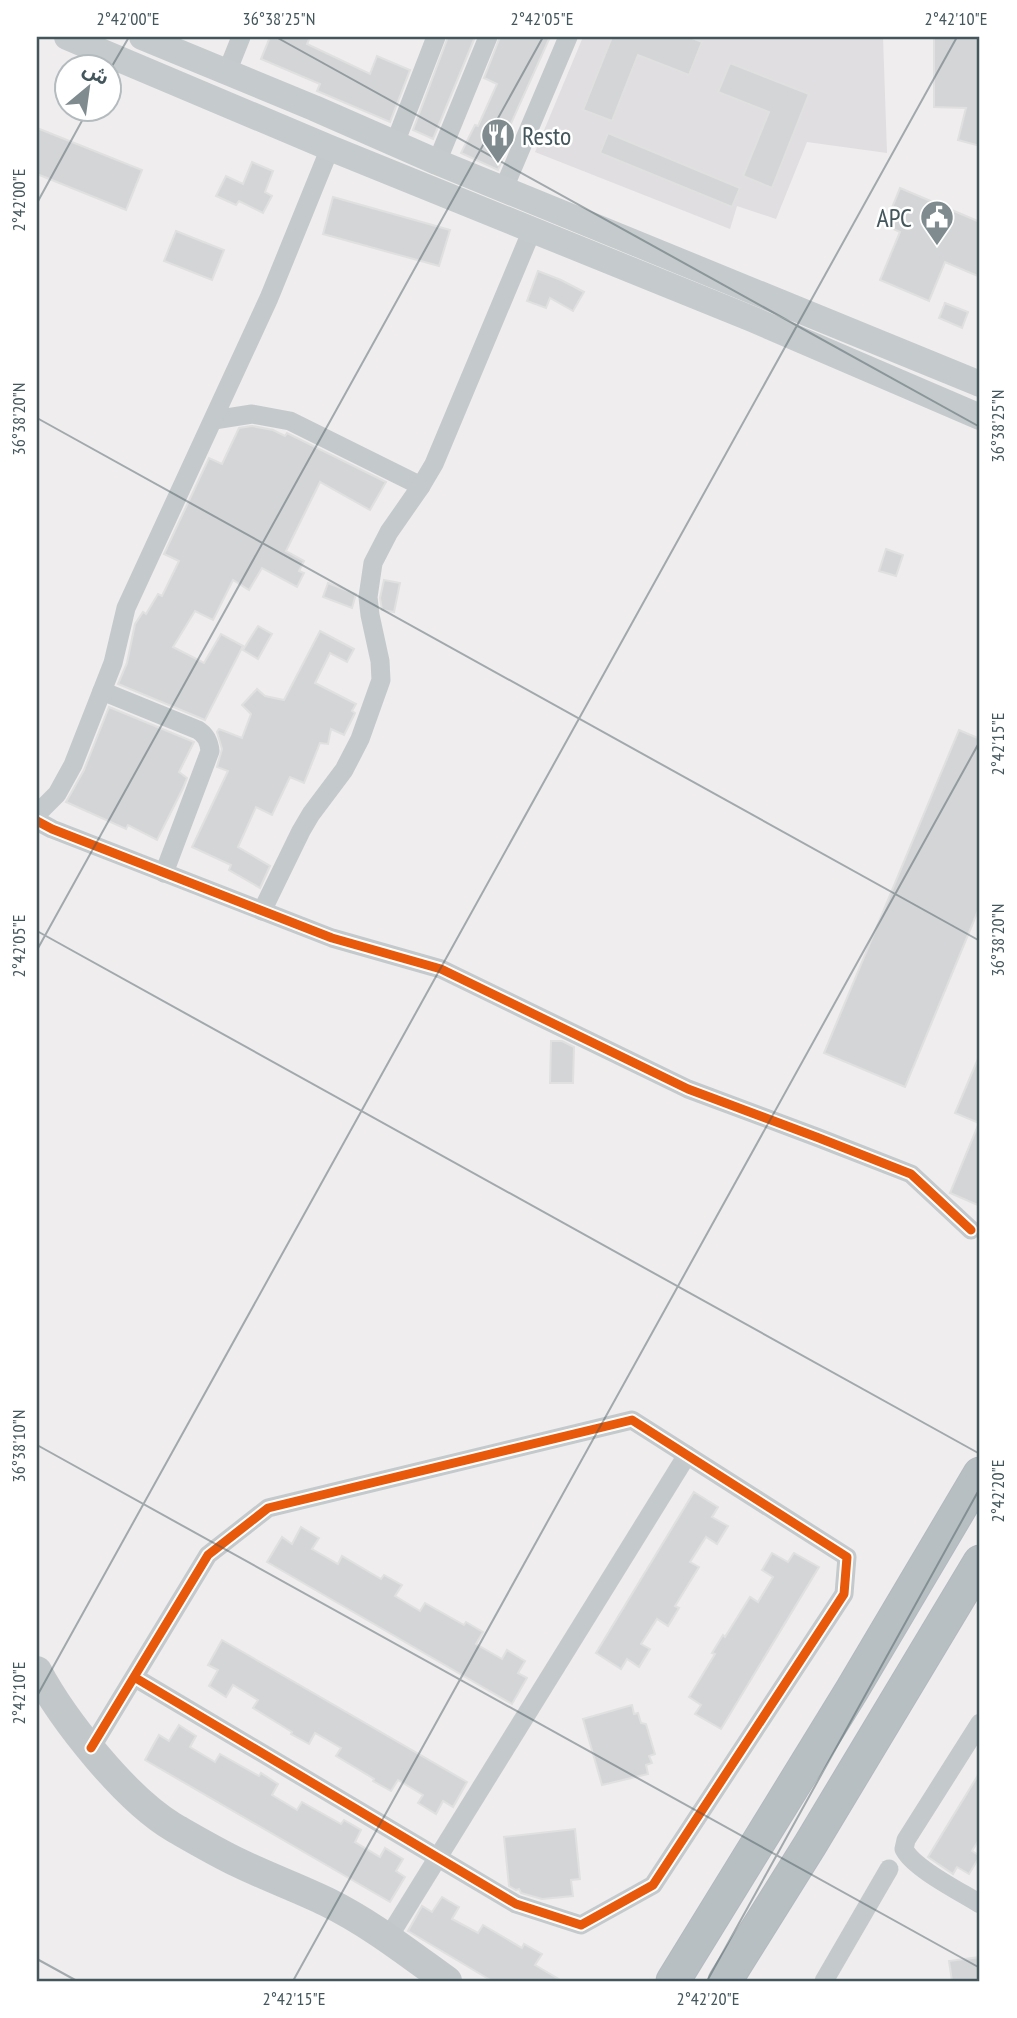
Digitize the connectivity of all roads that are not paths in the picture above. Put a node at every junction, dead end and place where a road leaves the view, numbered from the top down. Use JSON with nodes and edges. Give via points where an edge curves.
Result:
{"nodes":[{"id":1,"x":68,"y":37,"type":"edge"},
{"id":2,"x":142,"y":37,"type":"edge"},
{"id":3,"x":241,"y":37,"type":"edge"},
{"id":4,"x":436,"y":37,"type":"edge"},
{"id":5,"x":488,"y":37,"type":"edge"},
{"id":6,"x":568,"y":37,"type":"edge"},
{"id":7,"x":227,"y":72,"type":"junction"},
{"id":8,"x":395,"y":143,"type":"junction"},
{"id":9,"x":330,"y":148,"type":"junction"},
{"id":10,"x":437,"y":162,"type":"junction"},
{"id":11,"x":504,"y":188,"type":"junction"},
{"id":12,"x":532,"y":230,"type":"junction"},
{"id":13,"x":980,"y":384,"type":"edge"},
{"id":14,"x":980,"y":417,"type":"edge"},
{"id":15,"x":214,"y":420,"type":"junction"},
{"id":16,"x":421,"y":486,"type":"junction"},
{"id":17,"x":102,"y":691,"type":"junction"},
{"id":18,"x":37,"y":814,"type":"edge"},
{"id":19,"x":37,"y":821,"type":"edge"},
{"id":20,"x":164,"y":873,"type":"junction"},
{"id":21,"x":262,"y":911,"type":"junction"},
{"id":22,"x":971,"y":1230,"type":"dead end"},
{"id":23,"x":687,"y":1455,"type":"junction"},
{"id":24,"x":980,"y":1474,"type":"edge"},
{"id":25,"x":980,"y":1562,"type":"edge"},
{"id":26,"x":37,"y":1671,"type":"edge"},
{"id":27,"x":134,"y":1677,"type":"junction"},
{"id":28,"x":980,"y":1723,"type":"edge"},
{"id":29,"x":91,"y":1748,"type":"junction"},
{"id":30,"x":438,"y":1857,"type":"junction"},
{"id":31,"x":889,"y":1869,"type":"dead end"},
{"id":32,"x":980,"y":1904,"type":"edge"},
{"id":33,"x":388,"y":1938,"type":"junction"},
{"id":34,"x":447,"y":1981,"type":"edge"},
{"id":35,"x":673,"y":1981,"type":"edge"},
{"id":36,"x":725,"y":1981,"type":"edge"},
{"id":37,"x":824,"y":1981,"type":"edge"}],
"edges":[{"from":1,"to":9,"type":"main road"},
{"from":2,"to":7,"type":"main road"},
{"from":3,"to":7,"type":"street"},
{"from":4,"to":8,"type":"street"},
{"from":5,"to":10,"type":"street"},
{"from":6,"to":11,"type":"street"},
{"from":7,"to":8,"type":"main road"},
{"from":8,"to":10,"type":"main road"},
{"from":9,"to":12,"type":"main road"},
{"from":9,"to":15,"type":"street"},
{"from":10,"to":11,"type":"main road"},
{"from":11,"to":13,"type":"main road"},
{"from":12,"to":14,"type":"main road"},
{"from":12,"to":16,"type":"street"},
{"from":15,"to":16,"type":"street","via":[[252,414],[290,421]]},
{"from":15,"to":17,"type":"street","via":[[127,608]]},
{"from":16,"to":21,"type":"street","via":[[373,563],[368,597],[381,680],[360,739],[301,831]]},
{"from":17,"to":18,"type":"street","via":[[66,780]]},
{"from":17,"to":20,"type":"street","via":[[198,730],[209,744]]},
{"from":19,"to":20,"type":"street"},
{"from":20,"to":21,"type":"street"},
{"from":21,"to":22,"type":"street","via":[[332,938],[440,969],[688,1089],[911,1174]]},
{"from":23,"to":27,"type":"street","via":[[632,1420],[268,1508],[208,1555]]},
{"from":23,"to":30,"type":"street"},
{"from":23,"to":30,"type":"street","via":[[847,1557],[844,1594],[653,1885],[581,1925],[516,1904]]},
{"from":24,"to":35,"type":"highway"},
{"from":25,"to":36,"type":"highway"},
{"from":26,"to":29,"type":"main road"},
{"from":27,"to":29,"type":"street"},
{"from":27,"to":30,"type":"street"},
{"from":28,"to":32,"type":"street","via":[[904,1849],[919,1866]]},
{"from":29,"to":33,"type":"main road","via":[[131,1793],[170,1825],[237,1862],[327,1902]]},
{"from":30,"to":33,"type":"street"},
{"from":31,"to":37,"type":"street"},
{"from":33,"to":34,"type":"main road"}]}
